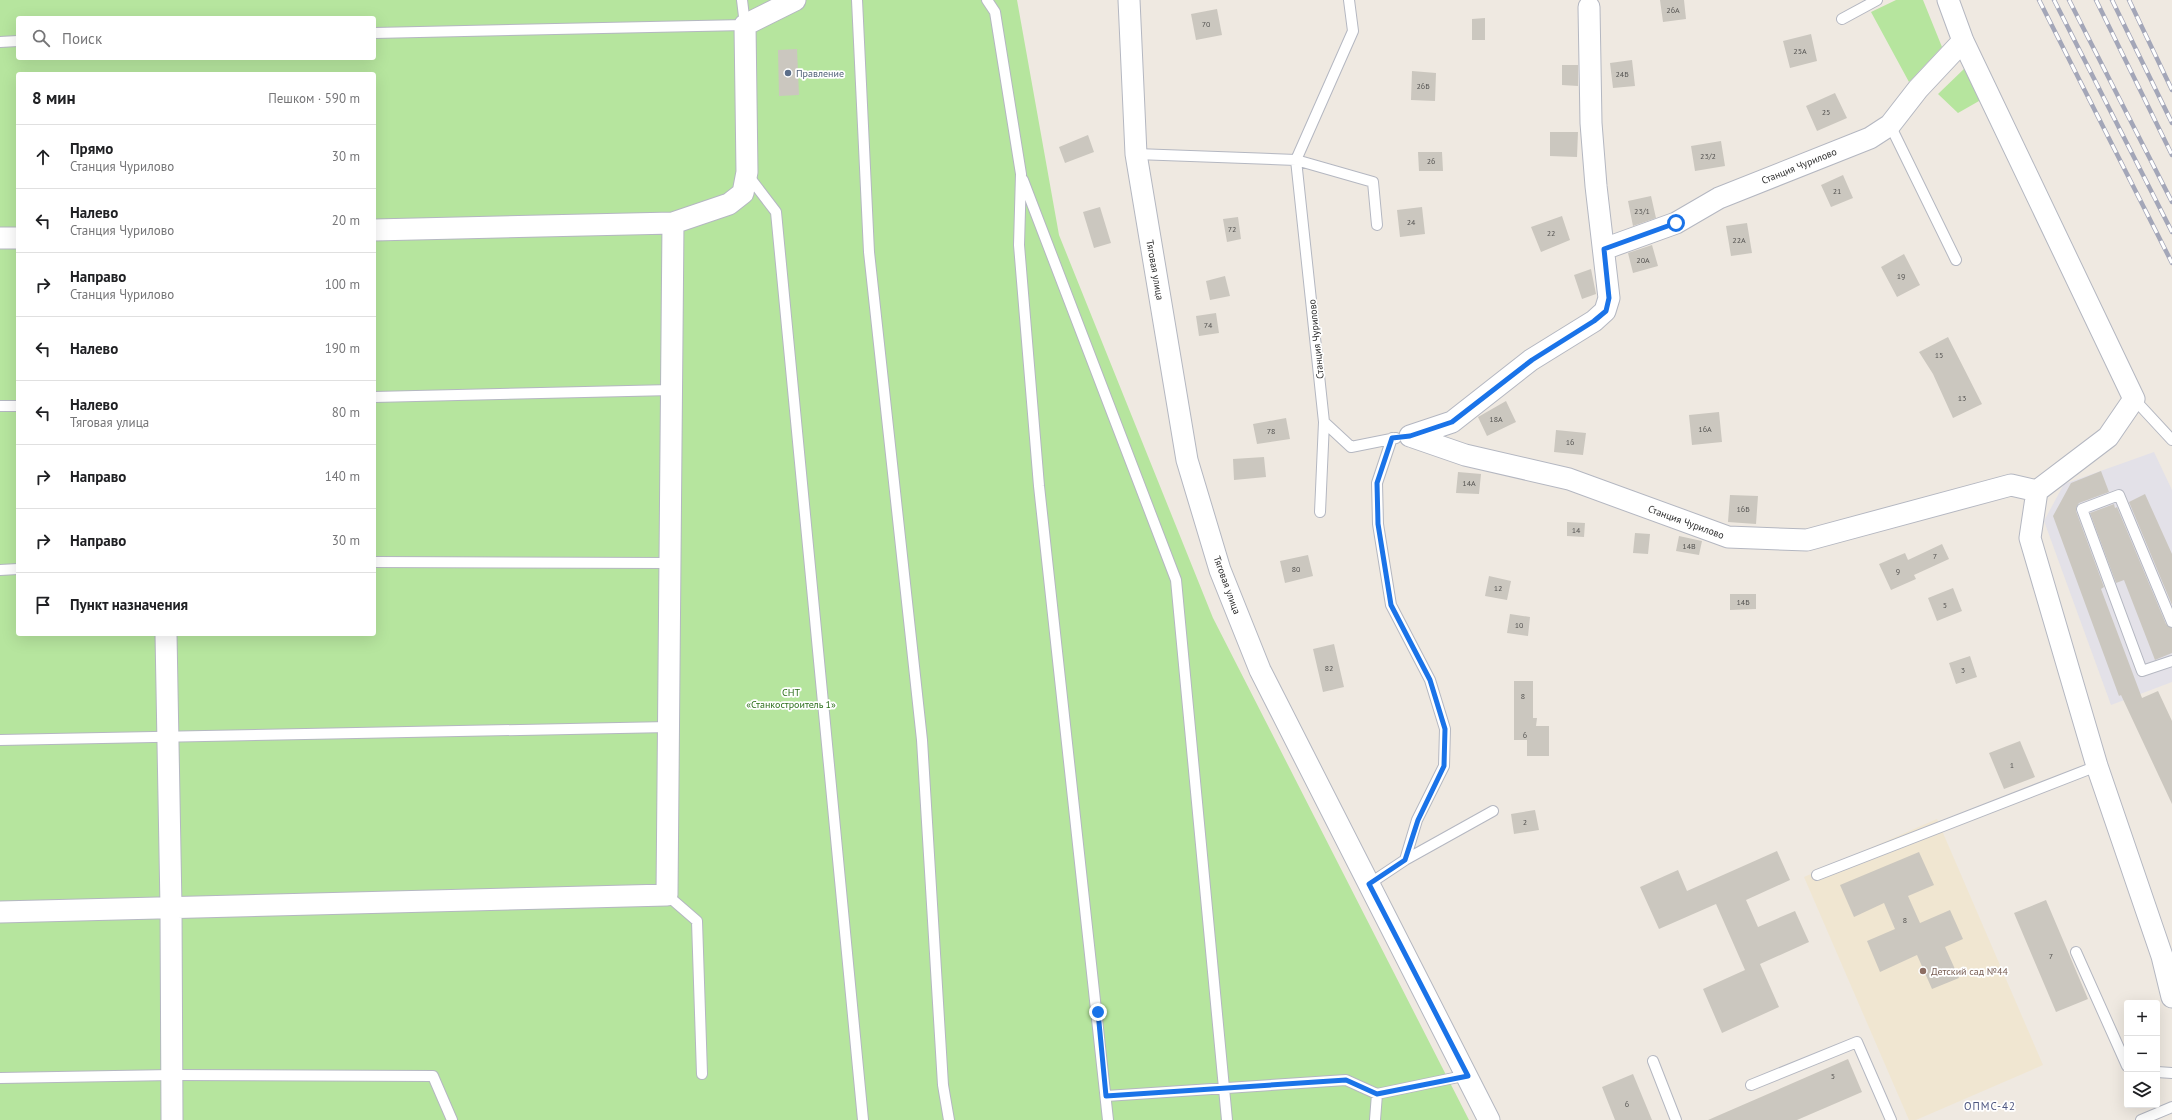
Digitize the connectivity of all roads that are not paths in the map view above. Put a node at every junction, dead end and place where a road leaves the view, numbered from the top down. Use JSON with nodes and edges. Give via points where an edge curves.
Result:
{"nodes":[{"id":1,"x":742,"y":0,"type":"edge"},
{"id":2,"x":795,"y":0,"type":"edge"},
{"id":3,"x":857,"y":0,"type":"edge"},
{"id":4,"x":987,"y":0,"type":"edge"},
{"id":5,"x":1129,"y":0,"type":"edge"},
{"id":6,"x":1349,"y":0,"type":"edge"},
{"id":7,"x":1878,"y":0,"type":"edge"},
{"id":8,"x":1948,"y":0,"type":"edge"},
{"id":9,"x":1589,"y":8,"type":"dead end"},
{"id":10,"x":1842,"y":19,"type":"dead end"},
{"id":11,"x":745,"y":25,"type":"junction"},
{"id":12,"x":376,"y":33,"type":"edge"},
{"id":13,"x":16,"y":41,"type":"edge"},
{"id":14,"x":1963,"y":41,"type":"junction"},
{"id":15,"x":0,"y":42,"type":"edge"},
{"id":16,"x":1890,"y":125,"type":"junction"},
{"id":17,"x":1136,"y":154,"type":"junction"},
{"id":18,"x":1296,"y":160,"type":"junction"},
{"id":19,"x":746,"y":172,"type":"junction"},
{"id":20,"x":1021,"y":174,"type":"junction"},
{"id":21,"x":673,"y":223,"type":"junction"},
{"id":22,"x":1377,"y":225,"type":"dead end"},
{"id":23,"x":376,"y":230,"type":"edge"},
{"id":24,"x":0,"y":238,"type":"edge"},
{"id":25,"x":16,"y":238,"type":"edge"},
{"id":26,"x":1604,"y":249,"type":"junction"},
{"id":27,"x":1956,"y":260,"type":"dead end"},
{"id":28,"x":672,"y":390,"type":"junction"},
{"id":29,"x":376,"y":397,"type":"edge"},
{"id":30,"x":2134,"y":400,"type":"junction"},
{"id":31,"x":0,"y":406,"type":"edge"},
{"id":32,"x":16,"y":406,"type":"edge"},
{"id":33,"x":1324,"y":422,"type":"junction"},
{"id":34,"x":1401,"y":437,"type":"junction"},
{"id":35,"x":2172,"y":440,"type":"edge"},
{"id":36,"x":2037,"y":491,"type":"junction"},
{"id":37,"x":1320,"y":512,"type":"dead end"},
{"id":38,"x":376,"y":562,"type":"edge"},
{"id":39,"x":670,"y":563,"type":"junction"},
{"id":40,"x":16,"y":569,"type":"edge"},
{"id":41,"x":0,"y":570,"type":"edge"},
{"id":42,"x":2172,"y":622,"type":"edge"},
{"id":43,"x":166,"y":636,"type":"edge"},
{"id":44,"x":2172,"y":662,"type":"edge"},
{"id":45,"x":669,"y":727,"type":"junction"},
{"id":46,"x":168,"y":737,"type":"junction"},
{"id":47,"x":0,"y":740,"type":"edge"},
{"id":48,"x":2097,"y":766,"type":"junction"},
{"id":49,"x":1492,"y":811,"type":"dead end"},
{"id":50,"x":1405,"y":860,"type":"junction"},
{"id":51,"x":1817,"y":875,"type":"dead end"},
{"id":52,"x":1369,"y":884,"type":"junction"},
{"id":53,"x":667,"y":895,"type":"junction"},
{"id":54,"x":171,"y":907,"type":"junction"},
{"id":55,"x":0,"y":912,"type":"edge"},
{"id":56,"x":2076,"y":952,"type":"dead end"},
{"id":57,"x":2172,"y":996,"type":"edge"},
{"id":58,"x":2124,"y":1059,"type":"edge"},
{"id":59,"x":1653,"y":1061,"type":"dead end"},
{"id":60,"x":2160,"y":1072,"type":"edge"},
{"id":61,"x":2172,"y":1073,"type":"edge"},
{"id":62,"x":702,"y":1074,"type":"dead end"},
{"id":63,"x":172,"y":1075,"type":"junction"},
{"id":64,"x":1468,"y":1076,"type":"junction"},
{"id":65,"x":0,"y":1078,"type":"edge"},
{"id":66,"x":1751,"y":1085,"type":"dead end"},
{"id":67,"x":1225,"y":1088,"type":"junction"},
{"id":68,"x":1377,"y":1094,"type":"junction"},
{"id":69,"x":1106,"y":1096,"type":"junction"},
{"id":70,"x":2172,"y":1107,"type":"edge"},
{"id":71,"x":172,"y":1120,"type":"edge"},
{"id":72,"x":452,"y":1120,"type":"edge"},
{"id":73,"x":863,"y":1120,"type":"edge"},
{"id":74,"x":949,"y":1120,"type":"edge"},
{"id":75,"x":1108,"y":1120,"type":"edge"},
{"id":76,"x":1228,"y":1120,"type":"edge"},
{"id":77,"x":1375,"y":1120,"type":"edge"},
{"id":78,"x":1489,"y":1120,"type":"edge"},
{"id":79,"x":1676,"y":1120,"type":"edge"},
{"id":80,"x":1891,"y":1120,"type":"edge"},
{"id":81,"x":2141,"y":1120,"type":"edge"}],
"edges":[{"from":1,"to":11,"type":"lane"},
{"from":2,"to":11,"type":"street"},
{"from":3,"to":74,"type":"lane","via":[[869,252],[922,740],[943,1085]]},
{"from":4,"to":20,"type":"lane","via":[[995,12]]},
{"from":5,"to":17,"type":"street","name":"Тяговая улица"},
{"from":6,"to":18,"type":"lane","via":[[1353,32]]},
{"from":7,"to":10,"type":"lane"},
{"from":8,"to":14,"type":"street"},
{"from":9,"to":26,"type":"street","via":[[1591,123]]},
{"from":11,"to":12,"type":"lane"},
{"from":11,"to":19,"type":"street"},
{"from":13,"to":15,"type":"lane"},
{"from":14,"to":16,"type":"street","name":"Станция Чурилово","via":[[1918,89]]},
{"from":14,"to":30,"type":"street"},
{"from":16,"to":26,"type":"street","name":"Станция Чурилово","via":[[1870,138],[1719,198],[1676,223]]},
{"from":16,"to":27,"type":"lane"},
{"from":17,"to":18,"type":"lane"},
{"from":17,"to":52,"type":"street","name":"Тяговая улица","via":[[1187,460],[1220,570],[1260,670]]},
{"from":18,"to":22,"type":"lane","via":[[1373,182]]},
{"from":18,"to":33,"type":"lane","name":"Станция Чурилово"},
{"from":19,"to":21,"type":"street","via":[[743,193],[729,204]]},
{"from":19,"to":73,"type":"lane","via":[[776,212]]},
{"from":20,"to":67,"type":"lane","via":[[1176,580]]},
{"from":20,"to":69,"type":"lane","via":[[1019,245],[1040,486]]},
{"from":21,"to":23,"type":"street"},
{"from":21,"to":28,"type":"street"},
{"from":24,"to":25,"type":"street"},
{"from":26,"to":34,"type":"street","via":[[1609,298],[1606,311],[1532,360],[1452,422]]},
{"from":28,"to":29,"type":"lane"},
{"from":28,"to":39,"type":"street"},
{"from":30,"to":35,"type":"lane"},
{"from":30,"to":36,"type":"street","via":[[2108,437]]},
{"from":31,"to":32,"type":"lane"},
{"from":33,"to":34,"type":"lane","via":[[1350,447]]},
{"from":33,"to":37,"type":"lane","name":"Станция Чурилово"},
{"from":34,"to":36,"type":"street","name":"Станция Чурилово","via":[[1569,479],[1728,537],[1807,540],[2011,485]]},
{"from":34,"to":50,"type":"lane","via":[[1377,483],[1378,524],[1391,605],[1430,680],[1445,729],[1444,766],[1418,820]]},
{"from":36,"to":48,"type":"street","via":[[2030,538]]},
{"from":38,"to":39,"type":"lane"},
{"from":39,"to":45,"type":"street"},
{"from":40,"to":41,"type":"lane"},
{"from":42,"to":44,"type":"lane","via":[[2119,495],[2082,509],[2142,670]]},
{"from":43,"to":46,"type":"street"},
{"from":45,"to":46,"type":"lane"},
{"from":45,"to":53,"type":"street"},
{"from":46,"to":47,"type":"lane"},
{"from":46,"to":54,"type":"street"},
{"from":48,"to":51,"type":"lane"},
{"from":48,"to":57,"type":"street","via":[[2162,956]]},
{"from":49,"to":50,"type":"lane"},
{"from":50,"to":52,"type":"lane"},
{"from":52,"to":64,"type":"street","name":"Тяговая улица"},
{"from":53,"to":54,"type":"street"},
{"from":53,"to":62,"type":"lane","via":[[697,921]]},
{"from":54,"to":55,"type":"street"},
{"from":54,"to":63,"type":"street"},
{"from":56,"to":58,"type":"lane"},
{"from":59,"to":79,"type":"lane"},
{"from":60,"to":61,"type":"lane"},
{"from":63,"to":65,"type":"lane"},
{"from":63,"to":71,"type":"street"},
{"from":63,"to":72,"type":"lane","via":[[434,1076]]},
{"from":64,"to":68,"type":"lane"},
{"from":64,"to":78,"type":"street","name":"Тяговая улица"},
{"from":66,"to":80,"type":"lane","via":[[1857,1042]]},
{"from":67,"to":68,"type":"lane","via":[[1346,1080]]},
{"from":67,"to":69,"type":"lane"},
{"from":67,"to":76,"type":"lane"},
{"from":68,"to":77,"type":"lane"},
{"from":69,"to":75,"type":"lane"},
{"from":70,"to":81,"type":"lane"}]}
